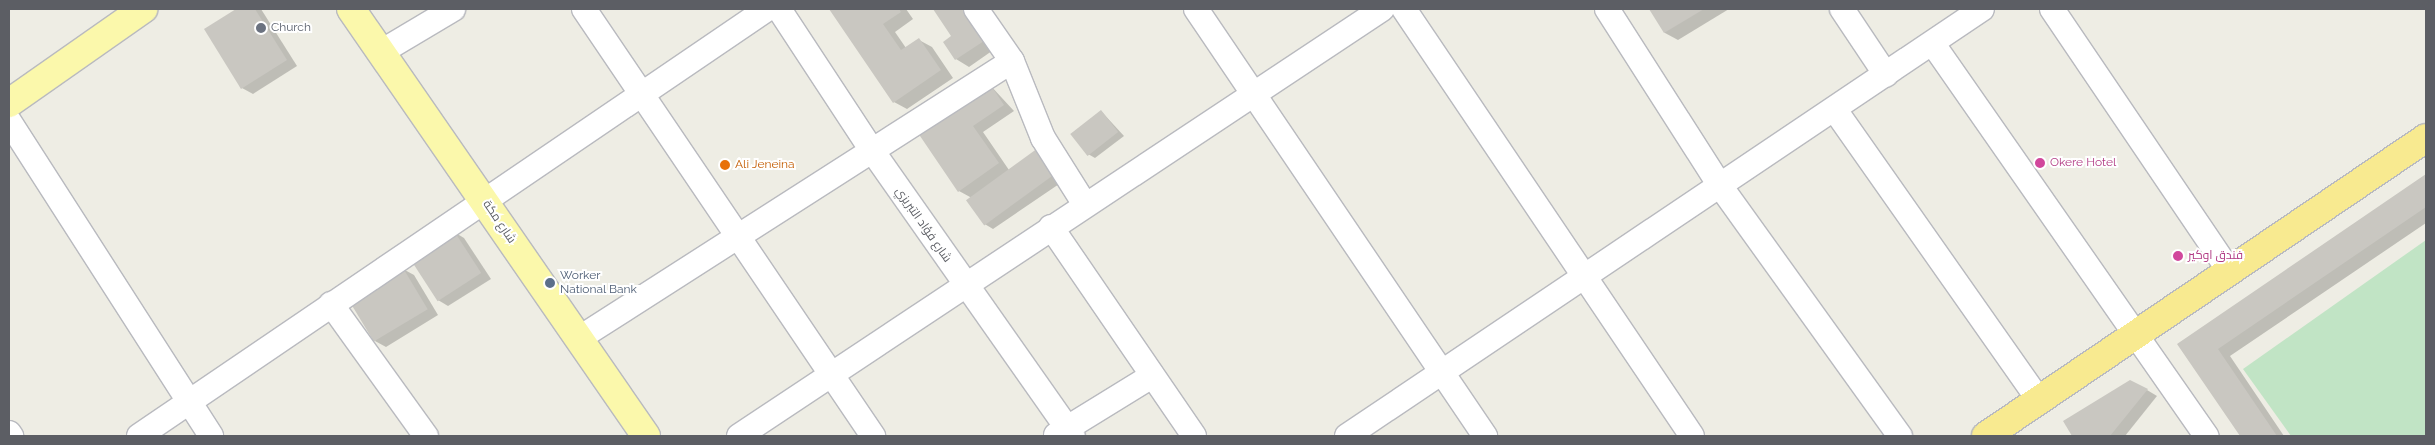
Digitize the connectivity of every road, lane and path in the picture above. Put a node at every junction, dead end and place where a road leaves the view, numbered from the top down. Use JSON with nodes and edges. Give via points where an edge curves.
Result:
{"nodes":[{"id":1,"x":351,"y":9,"type":"edge"},
{"id":2,"x":453,"y":9,"type":"edge"},
{"id":3,"x":584,"y":9,"type":"edge"},
{"id":4,"x":767,"y":9,"type":"edge"},
{"id":5,"x":779,"y":9,"type":"edge"},
{"id":6,"x":976,"y":9,"type":"edge"},
{"id":7,"x":1196,"y":9,"type":"edge"},
{"id":8,"x":1382,"y":9,"type":"edge"},
{"id":9,"x":1404,"y":9,"type":"edge"},
{"id":10,"x":1607,"y":9,"type":"edge"},
{"id":11,"x":1842,"y":9,"type":"edge"},
{"id":12,"x":1982,"y":9,"type":"edge"},
{"id":13,"x":2052,"y":9,"type":"edge"},
{"id":14,"x":132,"y":12,"type":"edge"},
{"id":15,"x":1933,"y":44,"type":"junction"},
{"id":16,"x":381,"y":52,"type":"junction"},
{"id":17,"x":1012,"y":61,"type":"junction"},
{"id":18,"x":1886,"y":75,"type":"junction"},
{"id":19,"x":1252,"y":94,"type":"junction"},
{"id":20,"x":640,"y":96,"type":"junction"},
{"id":21,"x":9,"y":103,"type":"edge"},
{"id":22,"x":1835,"y":110,"type":"junction"},
{"id":23,"x":9,"y":121,"type":"edge"},
{"id":24,"x":2426,"y":138,"type":"edge"},
{"id":25,"x":871,"y":149,"type":"junction"},
{"id":26,"x":1721,"y":186,"type":"junction"},
{"id":27,"x":485,"y":200,"type":"junction"},
{"id":28,"x":1084,"y":203,"type":"junction"},
{"id":29,"x":1051,"y":227,"type":"junction"},
{"id":30,"x":738,"y":237,"type":"junction"},
{"id":31,"x":2228,"y":269,"type":"junction"},
{"id":32,"x":1583,"y":277,"type":"junction"},
{"id":33,"x":966,"y":286,"type":"junction"},
{"id":34,"x":331,"y":304,"type":"junction"},
{"id":35,"x":2134,"y":334,"type":"junction"},
{"id":36,"x":578,"y":339,"type":"junction"},
{"id":37,"x":1441,"y":372,"type":"junction"},
{"id":38,"x":832,"y":374,"type":"junction"},
{"id":39,"x":1152,"y":376,"type":"junction"},
{"id":40,"x":2039,"y":400,"type":"junction"},
{"id":41,"x":187,"y":402,"type":"junction"},
{"id":42,"x":9,"y":433,"type":"edge"},
{"id":43,"x":1065,"y":433,"type":"edge"},
{"id":44,"x":11,"y":436,"type":"edge"},
{"id":45,"x":139,"y":436,"type":"edge"},
{"id":46,"x":212,"y":436,"type":"edge"},
{"id":47,"x":426,"y":436,"type":"edge"},
{"id":48,"x":646,"y":436,"type":"edge"},
{"id":49,"x":739,"y":436,"type":"edge"},
{"id":50,"x":873,"y":436,"type":"edge"},
{"id":51,"x":1194,"y":436,"type":"edge"},
{"id":52,"x":1347,"y":436,"type":"edge"},
{"id":53,"x":1485,"y":436,"type":"edge"},
{"id":54,"x":1692,"y":436,"type":"edge"},
{"id":55,"x":1900,"y":436,"type":"edge"},
{"id":56,"x":1986,"y":436,"type":"edge"},
{"id":57,"x":2206,"y":436,"type":"edge"}],
"edges":[{"from":1,"to":16,"type":"main road","name":"شارع مكة"},
{"from":2,"to":16,"type":"street"},
{"from":3,"to":20,"type":"street"},
{"from":4,"to":20,"type":"street"},
{"from":5,"to":25,"type":"street","name":"شارع فؤاد التبريزي"},
{"from":6,"to":17,"type":"street"},
{"from":7,"to":19,"type":"street"},
{"from":8,"to":19,"type":"street"},
{"from":9,"to":32,"type":"street"},
{"from":10,"to":26,"type":"street"},
{"from":11,"to":18,"type":"street"},
{"from":12,"to":15,"type":"street"},
{"from":13,"to":31,"type":"street"},
{"from":14,"to":21,"type":"main road"},
{"from":15,"to":18,"type":"street"},
{"from":15,"to":35,"type":"street"},
{"from":16,"to":27,"type":"main road","name":"شارع مكة"},
{"from":17,"to":25,"type":"street"},
{"from":17,"to":28,"type":"street","via":[[1043,138]]},
{"from":18,"to":22,"type":"street"},
{"from":19,"to":28,"type":"street"},
{"from":19,"to":37,"type":"street"},
{"from":20,"to":27,"type":"street"},
{"from":20,"to":30,"type":"street"},
{"from":22,"to":26,"type":"street"},
{"from":22,"to":40,"type":"street"},
{"from":23,"to":41,"type":"street"},
{"from":24,"to":31,"type":"highway"},
{"from":25,"to":30,"type":"street"},
{"from":25,"to":33,"type":"street","name":"شارع فؤاد التبريزي"},
{"from":26,"to":32,"type":"street"},
{"from":26,"to":55,"type":"street"},
{"from":27,"to":34,"type":"street"},
{"from":27,"to":36,"type":"main road","name":"شارع مكة"},
{"from":28,"to":29,"type":"street"},
{"from":29,"to":33,"type":"street"},
{"from":29,"to":39,"type":"street"},
{"from":30,"to":36,"type":"street"},
{"from":30,"to":38,"type":"street"},
{"from":31,"to":35,"type":"highway"},
{"from":32,"to":37,"type":"street"},
{"from":32,"to":54,"type":"street"},
{"from":33,"to":38,"type":"street"},
{"from":33,"to":43,"type":"street","name":"شارع فؤاد التبريزي"},
{"from":34,"to":41,"type":"street"},
{"from":34,"to":47,"type":"street"},
{"from":35,"to":40,"type":"highway"},
{"from":35,"to":57,"type":"street"},
{"from":36,"to":48,"type":"main road","name":"شارع مكة"},
{"from":37,"to":52,"type":"street"},
{"from":37,"to":53,"type":"street"},
{"from":38,"to":49,"type":"street"},
{"from":38,"to":50,"type":"street"},
{"from":39,"to":43,"type":"street"},
{"from":39,"to":51,"type":"street"},
{"from":40,"to":56,"type":"highway"},
{"from":41,"to":45,"type":"street"},
{"from":41,"to":46,"type":"street"},
{"from":42,"to":44,"type":"street"}]}
